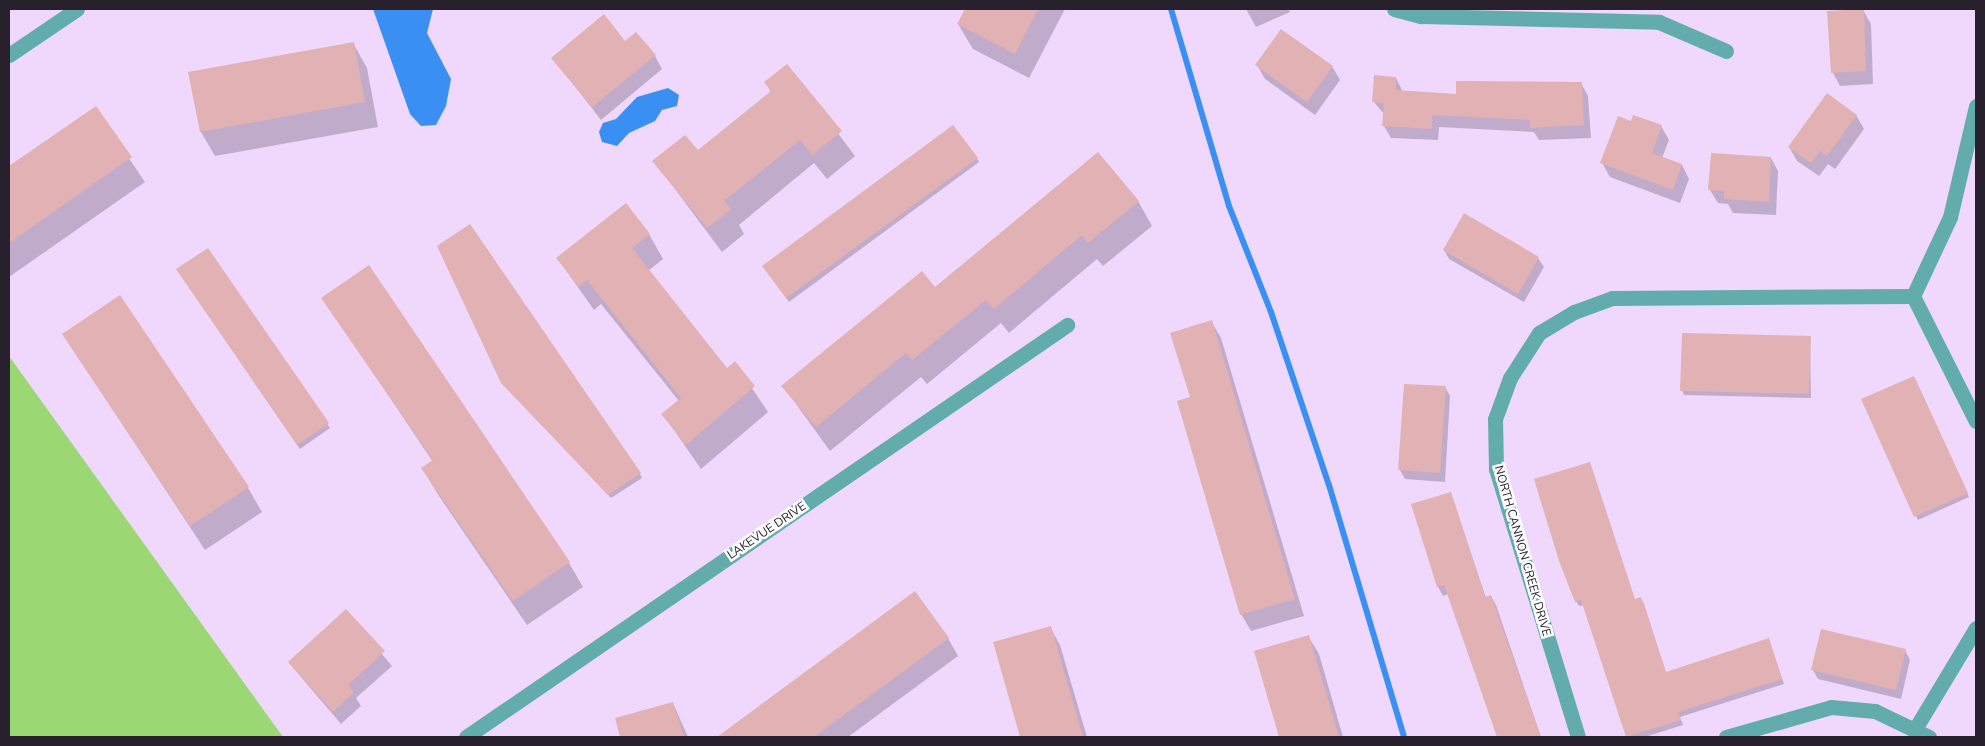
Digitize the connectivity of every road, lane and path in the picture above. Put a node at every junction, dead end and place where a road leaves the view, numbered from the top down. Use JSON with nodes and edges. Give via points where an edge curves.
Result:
{"nodes":[{"id":1,"x":77,"y":9,"type":"edge"},
{"id":2,"x":1394,"y":9,"type":"edge"},
{"id":3,"x":1726,"y":52,"type":"dead end"},
{"id":4,"x":9,"y":54,"type":"edge"},
{"id":5,"x":1976,"y":106,"type":"edge"},
{"id":6,"x":1913,"y":296,"type":"junction"},
{"id":7,"x":1068,"y":325,"type":"dead end"},
{"id":8,"x":1976,"y":421,"type":"edge"},
{"id":9,"x":1976,"y":628,"type":"edge"},
{"id":10,"x":1915,"y":729,"type":"junction"},
{"id":11,"x":466,"y":737,"type":"edge"},
{"id":12,"x":1578,"y":737,"type":"edge"},
{"id":13,"x":1726,"y":737,"type":"edge"},
{"id":14,"x":1930,"y":737,"type":"edge"}],
"edges":[{"from":1,"to":4,"type":"street"},
{"from":2,"to":3,"type":"street","via":[[1421,16],[1659,22]]},
{"from":5,"to":6,"type":"street","via":[[1950,217]]},
{"from":6,"to":8,"type":"street"},
{"from":6,"to":12,"type":"street","name":"NORTH CANNON CREEK DRIVE","via":[[1612,298],[1574,312],[1539,333],[1510,378],[1495,419],[1496,469]]},
{"from":7,"to":11,"type":"street","name":"LAKEVUE DRIVE"},
{"from":9,"to":10,"type":"street"},
{"from":10,"to":13,"type":"street","via":[[1875,711],[1831,706]]},
{"from":10,"to":14,"type":"street"}]}
